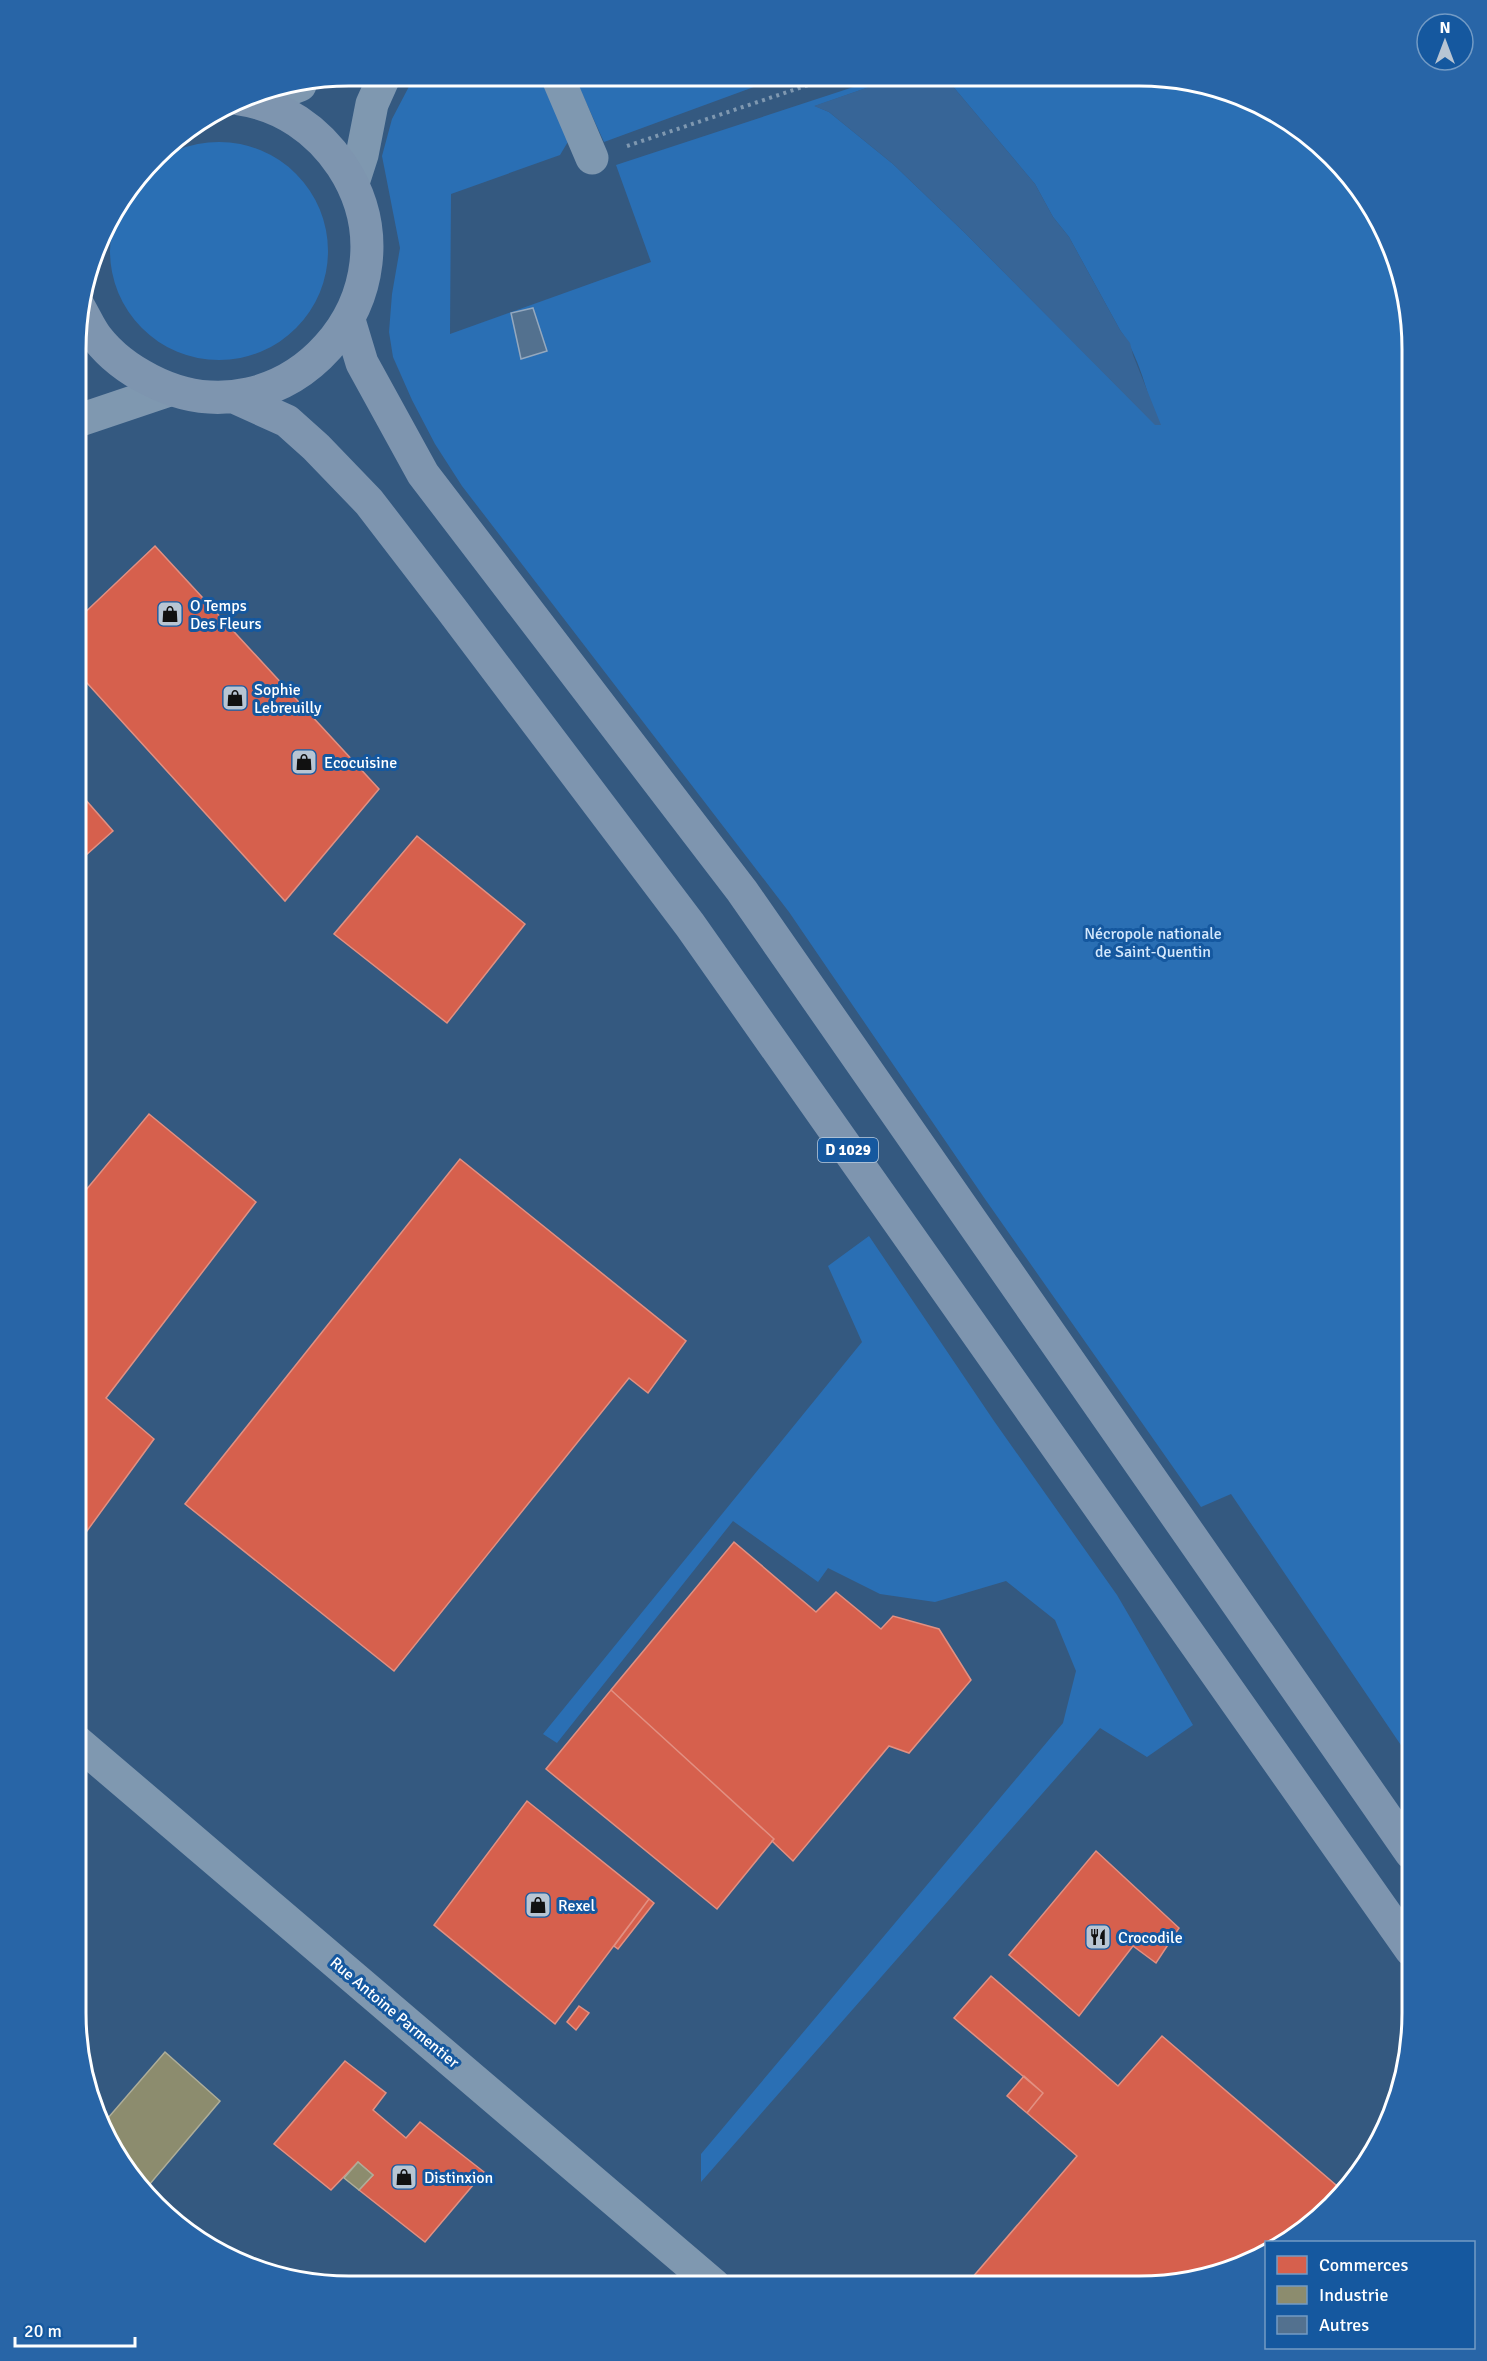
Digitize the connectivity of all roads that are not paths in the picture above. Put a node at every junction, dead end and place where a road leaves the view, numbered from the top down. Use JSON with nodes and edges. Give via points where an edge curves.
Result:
{"nodes":[{"id":1,"x":380,"y":86,"type":"edge"},
{"id":2,"x":561,"y":86,"type":"edge"},
{"id":3,"x":255,"y":103,"type":"edge"},
{"id":4,"x":592,"y":158,"type":"road end"},
{"id":5,"x":353,"y":183,"type":"junction"},
{"id":6,"x":349,"y":320,"type":"junction"},
{"id":7,"x":87,"y":321,"type":"edge"},
{"id":8,"x":169,"y":390,"type":"junction"},
{"id":9,"x":234,"y":397,"type":"junction"},
{"id":10,"x":86,"y":418,"type":"edge"},
{"id":11,"x":86,"y":1749,"type":"edge"},
{"id":12,"x":1402,"y":1839,"type":"edge"},
{"id":13,"x":1402,"y":1937,"type":"edge"},
{"id":14,"x":703,"y":2276,"type":"edge"}],
"edges":[{"from":1,"to":5,"type":"street"},
{"from":2,"to":4,"type":"street"},
{"from":3,"to":5,"type":"main road","via":[[296,119],[329,147]]},
{"from":5,"to":6,"type":"main road","via":[[364,216],[367,253],[362,287]]},
{"from":6,"to":9,"type":"main road","via":[[312,364],[262,391]]},
{"from":6,"to":12,"type":"main road","via":[[362,363],[423,474],[742,891]]},
{"from":7,"to":8,"type":"main road","via":[[96,338],[129,369]]},
{"from":8,"to":9,"type":"main road","via":[[201,397]]},
{"from":8,"to":10,"type":"street"},
{"from":9,"to":13,"type":"main road","number":"D 1029","via":[[287,421],[316,447],[369,502],[473,638],[690,926]]},
{"from":11,"to":14,"type":"street","name":"Rue Antoine Parmentier"}]}
